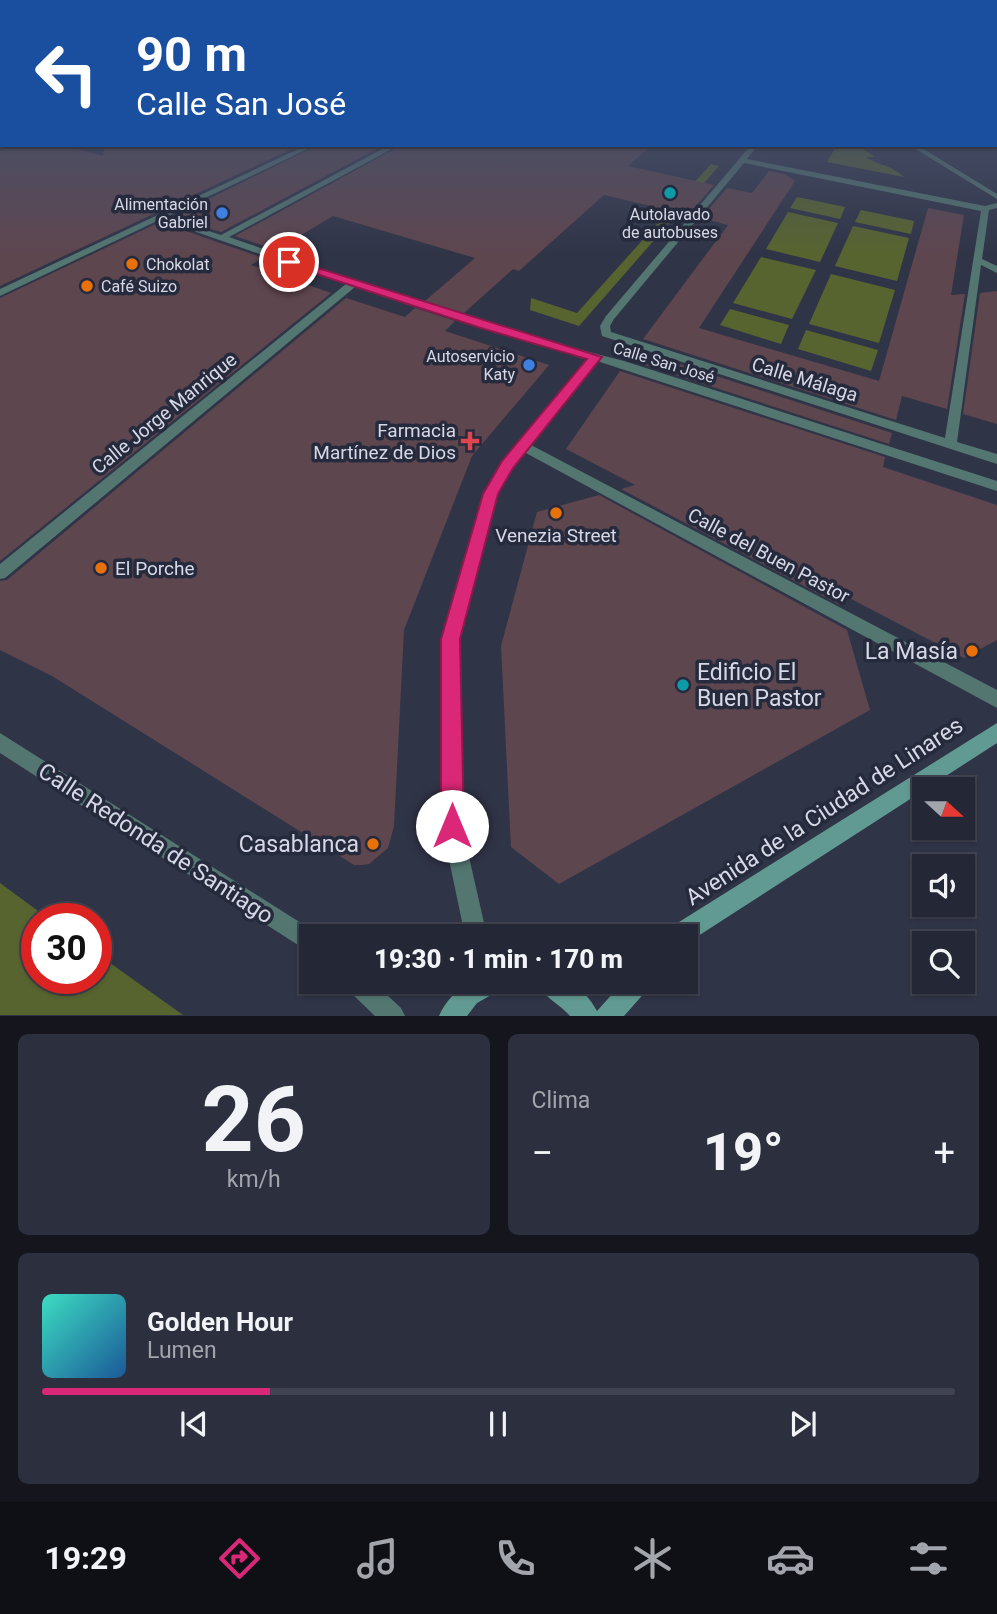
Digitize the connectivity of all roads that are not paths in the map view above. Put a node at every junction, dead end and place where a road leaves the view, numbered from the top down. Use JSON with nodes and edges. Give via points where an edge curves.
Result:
{"nodes":[{"id":1,"x":285,"y":158,"type":"edge"},
{"id":2,"x":371,"y":158,"type":"edge"},
{"id":3,"x":933,"y":158,"type":"edge"},
{"id":4,"x":742,"y":160,"type":"joint"},
{"id":5,"x":997,"y":185,"type":"edge"},
{"id":6,"x":979,"y":188,"type":"junction"},
{"id":7,"x":997,"y":197,"type":"edge"},
{"id":8,"x":997,"y":205,"type":"edge"},
{"id":9,"x":985,"y":209,"type":"junction"},
{"id":10,"x":162,"y":217,"type":"junction"},
{"id":11,"x":223,"y":237,"type":"junction"},
{"id":12,"x":976,"y":259,"type":"junction"},
{"id":13,"x":997,"y":270,"type":"edge"},
{"id":14,"x":353,"y":284,"type":"junction"},
{"id":15,"x":0,"y":293,"type":"edge"},
{"id":16,"x":595,"y":357,"type":"junction"},
{"id":17,"x":950,"y":444,"type":"junction"},
{"id":18,"x":523,"y":446,"type":"junction"},
{"id":19,"x":997,"y":458,"type":"edge"},
{"id":20,"x":997,"y":486,"type":"edge"},
{"id":21,"x":0,"y":573,"type":"edge"},
{"id":22,"x":997,"y":699,"type":"edge"},
{"id":23,"x":997,"y":732,"type":"edge"},
{"id":24,"x":0,"y":743,"type":"edge"},
{"id":25,"x":473,"y":924,"type":"edge"},
{"id":26,"x":696,"y":924,"type":"edge"},
{"id":27,"x":299,"y":935,"type":"edge"},
{"id":28,"x":369,"y":994,"type":"edge"},
{"id":29,"x":472,"y":994,"type":"edge"},
{"id":30,"x":566,"y":994,"type":"edge"},
{"id":31,"x":628,"y":994,"type":"edge"},
{"id":32,"x":393,"y":1016,"type":"edge"},
{"id":33,"x":451,"y":1016,"type":"edge"},
{"id":34,"x":587,"y":1016,"type":"edge"},
{"id":35,"x":607,"y":1016,"type":"edge"}],
"edges":[{"from":1,"to":10,"type":"street"},
{"from":2,"to":11,"type":"street"},
{"from":3,"to":6,"type":"street"},
{"from":4,"to":9,"type":"street"},
{"from":4,"to":17,"type":"street","name":"Calle Málaga","via":[[610,318],[605,326],[610,337]]},
{"from":5,"to":6,"type":"street"},
{"from":6,"to":7,"type":"street"},
{"from":8,"to":9,"type":"street"},
{"from":9,"to":12,"type":"street"},
{"from":10,"to":11,"type":"street","name":"Calle San José"},
{"from":10,"to":15,"type":"street"},
{"from":11,"to":14,"type":"street","name":"Calle San José"},
{"from":12,"to":13,"type":"street"},
{"from":12,"to":17,"type":"street"},
{"from":14,"to":16,"type":"street","name":"Calle San José"},
{"from":14,"to":21,"type":"street","name":"Calle Jorge Manrique"},
{"from":16,"to":18,"type":"street"},
{"from":16,"to":20,"type":"street","name":"Calle San José"},
{"from":17,"to":19,"type":"street","name":"Calle Málaga"},
{"from":18,"to":22,"type":"street","name":"Calle del Buen Pastor"},
{"from":18,"to":25,"type":"street","via":[[491,494],[451,639],[452,826]]},
{"from":23,"to":26,"type":"main road","name":"Avenida de la Ciudad de Linares"},
{"from":24,"to":27,"type":"street","name":"Calle Redonda de Santiago"},
{"from":28,"to":32,"type":"street"},
{"from":29,"to":33,"type":"main road"},
{"from":30,"to":34,"type":"main road"},
{"from":31,"to":35,"type":"main road"}]}
